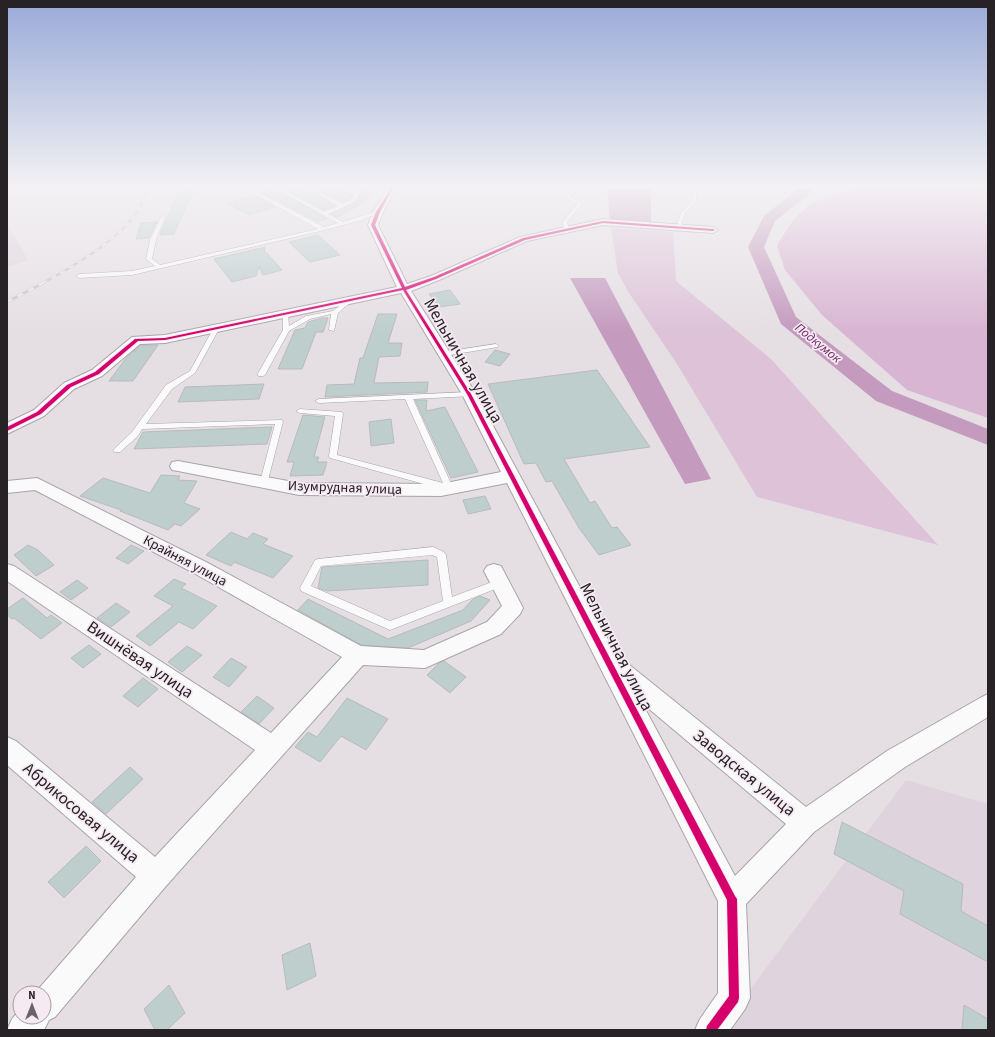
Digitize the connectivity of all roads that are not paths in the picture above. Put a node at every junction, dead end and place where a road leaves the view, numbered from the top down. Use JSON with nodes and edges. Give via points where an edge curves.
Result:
{"nodes":[{"id":1,"x":155,"y":236,"type":"edge"},
{"id":2,"x":291,"y":236,"type":"edge"},
{"id":3,"x":379,"y":236,"type":"edge"},
{"id":4,"x":538,"y":236,"type":"edge"},
{"id":5,"x":159,"y":267,"type":"junction"},
{"id":6,"x":79,"y":276,"type":"dead end"},
{"id":7,"x":404,"y":289,"type":"junction"},
{"id":8,"x":349,"y":301,"type":"junction"},
{"id":9,"x":335,"y":312,"type":"junction"},
{"id":10,"x":285,"y":316,"type":"junction"},
{"id":11,"x":304,"y":319,"type":"junction"},
{"id":12,"x":216,"y":328,"type":"junction"},
{"id":13,"x":286,"y":330,"type":"junction"},
{"id":14,"x":332,"y":330,"type":"dead end"},
{"id":15,"x":496,"y":346,"type":"dead end"},
{"id":16,"x":444,"y":354,"type":"junction"},
{"id":17,"x":260,"y":375,"type":"dead end"},
{"id":18,"x":469,"y":394,"type":"junction"},
{"id":19,"x":408,"y":397,"type":"junction"},
{"id":20,"x":319,"y":401,"type":"dead end"},
{"id":21,"x":300,"y":411,"type":"dead end"},
{"id":22,"x":140,"y":427,"type":"junction"},
{"id":23,"x":7,"y":430,"type":"edge"},
{"id":24,"x":117,"y":450,"type":"dead end"},
{"id":25,"x":178,"y":466,"type":"dead end"},
{"id":26,"x":512,"y":476,"type":"junction"},
{"id":27,"x":264,"y":482,"type":"junction"},
{"id":28,"x":7,"y":486,"type":"edge"},
{"id":29,"x":449,"y":488,"type":"junction"},
{"id":30,"x":7,"y":571,"type":"edge"},
{"id":31,"x":497,"y":577,"type":"joint"},
{"id":32,"x":448,"y":603,"type":"junction"},
{"id":33,"x":358,"y":655,"type":"junction"},
{"id":34,"x":608,"y":661,"type":"junction"},
{"id":35,"x":988,"y":705,"type":"edge"},
{"id":36,"x":272,"y":748,"type":"junction"},
{"id":37,"x":7,"y":749,"type":"edge"},
{"id":38,"x":805,"y":823,"type":"junction"},
{"id":39,"x":156,"y":876,"type":"junction"},
{"id":40,"x":732,"y":899,"type":"junction"},
{"id":41,"x":52,"y":997,"type":"edge"},
{"id":42,"x":710,"y":1030,"type":"edge"}],
"edges":[{"from":1,"to":5,"type":"lane","via":[[149,259]]},
{"from":2,"to":5,"type":"lane"},
{"from":3,"to":7,"type":"street","name":"Мельничная улица"},
{"from":4,"to":7,"type":"street","name":"Мельничная улица","via":[[524,239]]},
{"from":5,"to":6,"type":"lane","via":[[132,273]]},
{"from":7,"to":8,"type":"street","name":"Мельничная улица"},
{"from":7,"to":16,"type":"street","name":"Мельничная улица"},
{"from":8,"to":9,"type":"lane"},
{"from":8,"to":10,"type":"street","name":"Мельничная улица"},
{"from":9,"to":11,"type":"lane"},
{"from":9,"to":14,"type":"lane"},
{"from":10,"to":11,"type":"lane"},
{"from":10,"to":12,"type":"street","name":"Мельничная улица"},
{"from":10,"to":13,"type":"lane"},
{"from":11,"to":13,"type":"lane"},
{"from":12,"to":22,"type":"lane","via":[[193,372],[169,387]]},
{"from":12,"to":23,"type":"street","name":"Мельничная улица","via":[[165,339],[137,340],[97,373],[69,386],[39,413]]},
{"from":13,"to":17,"type":"lane"},
{"from":15,"to":16,"type":"lane"},
{"from":16,"to":18,"type":"street","name":"Мельничная улица"},
{"from":18,"to":19,"type":"lane"},
{"from":18,"to":26,"type":"street","name":"Мельничная улица"},
{"from":19,"to":20,"type":"lane"},
{"from":19,"to":29,"type":"lane"},
{"from":21,"to":29,"type":"lane","via":[[339,414],[333,456]]},
{"from":22,"to":24,"type":"lane"},
{"from":22,"to":27,"type":"lane","via":[[279,422]]},
{"from":25,"to":27,"type":"street","name":"Изумрудная улица"},
{"from":26,"to":29,"type":"street","name":"Изумрудная улица"},
{"from":26,"to":34,"type":"street","name":"Мельничная улица"},
{"from":27,"to":29,"type":"street","name":"Изумрудная улица","via":[[299,489]]},
{"from":28,"to":33,"type":"street","name":"Крайняя улица","via":[[37,484],[199,567]]},
{"from":30,"to":36,"type":"street","name":"Вишнёвая улица"},
{"from":31,"to":32,"type":"lane"},
{"from":31,"to":33,"type":"street","via":[[513,608],[494,628],[425,659]]},
{"from":32,"to":32,"type":"lane","via":[[390,626],[305,588],[318,563],[433,551],[441,555]]},
{"from":33,"to":36,"type":"street"},
{"from":34,"to":38,"type":"street","name":"Заводская улица"},
{"from":34,"to":40,"type":"street","name":"Мельничная улица"},
{"from":35,"to":38,"type":"street","name":"Заводская улица","via":[[896,759]]},
{"from":36,"to":39,"type":"street"},
{"from":37,"to":39,"type":"street","name":"Абрикосовая улица"},
{"from":38,"to":40,"type":"street"},
{"from":39,"to":41,"type":"street"},
{"from":40,"to":42,"type":"street","name":"Мельничная улица","via":[[734,998]]}]}
